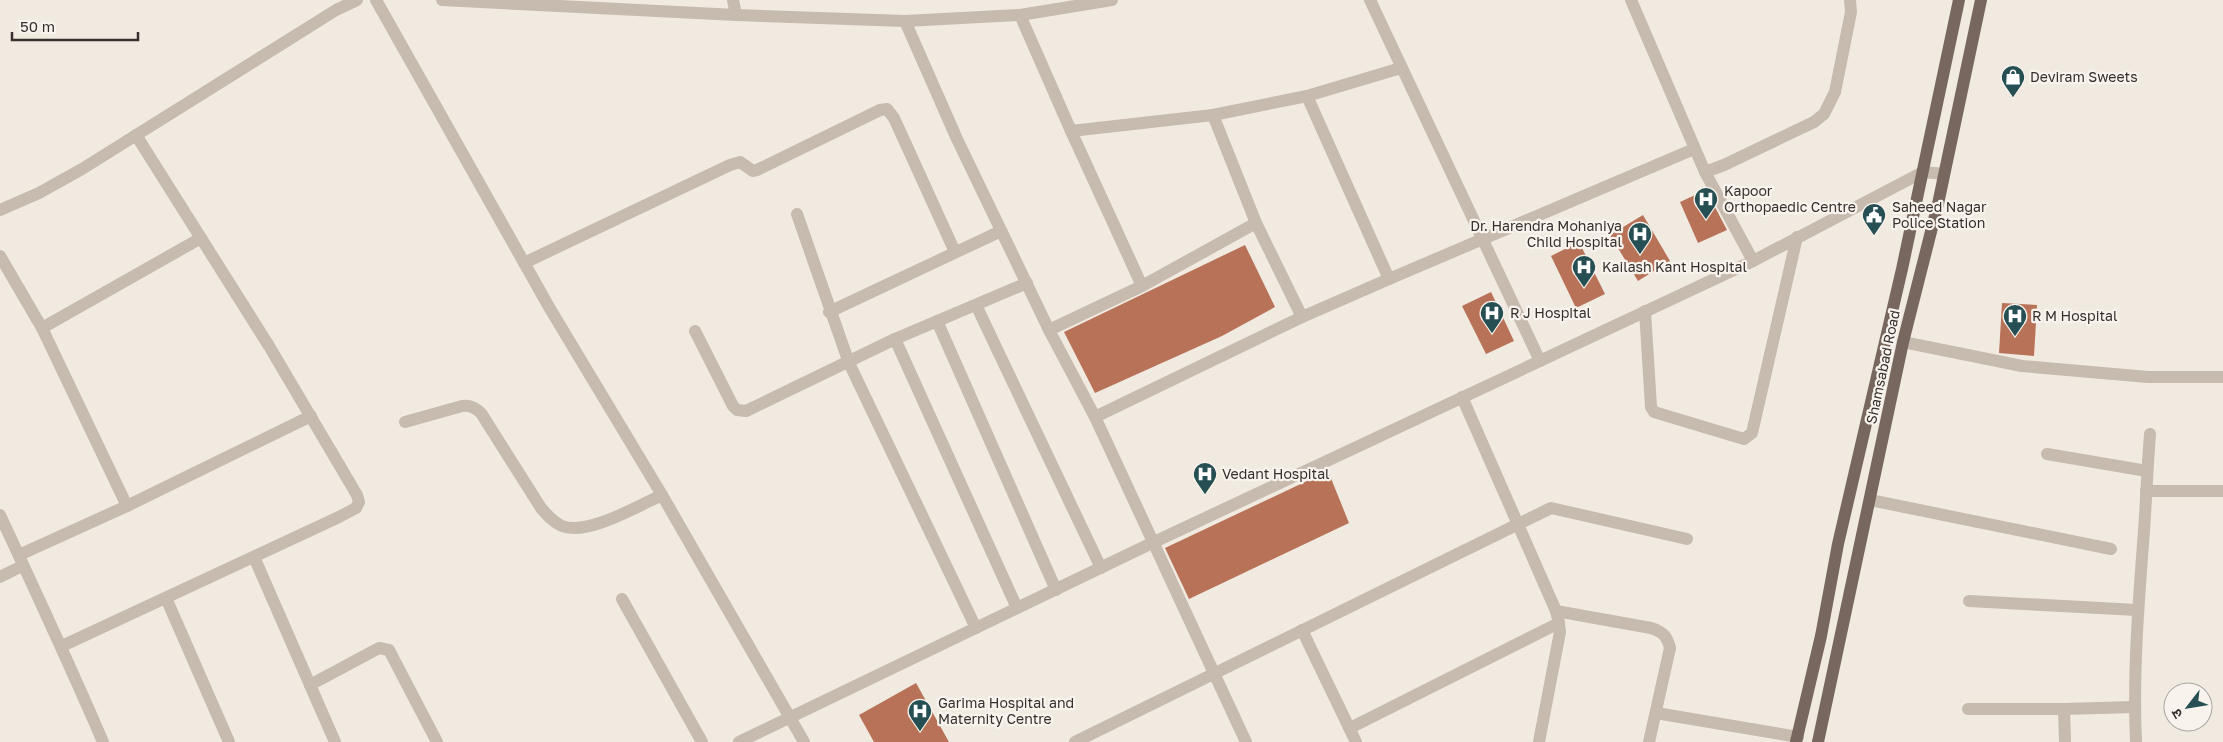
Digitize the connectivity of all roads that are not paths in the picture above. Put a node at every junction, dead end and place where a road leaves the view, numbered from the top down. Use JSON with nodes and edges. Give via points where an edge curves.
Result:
{"nodes":[{"id":1,"x":357,"y":0,"type":"edge"},
{"id":2,"x":376,"y":0,"type":"edge"},
{"id":3,"x":442,"y":0,"type":"edge"},
{"id":4,"x":733,"y":0,"type":"edge"},
{"id":5,"x":1112,"y":0,"type":"edge"},
{"id":6,"x":1370,"y":0,"type":"edge"},
{"id":7,"x":1631,"y":0,"type":"edge"},
{"id":8,"x":1850,"y":0,"type":"edge"},
{"id":9,"x":1959,"y":0,"type":"edge"},
{"id":10,"x":1980,"y":0,"type":"edge"},
{"id":11,"x":484,"y":2,"type":"edge"},
{"id":12,"x":736,"y":15,"type":"junction"},
{"id":13,"x":1020,"y":15,"type":"junction"},
{"id":14,"x":905,"y":21,"type":"junction"},
{"id":15,"x":1401,"y":68,"type":"junction"},
{"id":16,"x":1307,"y":96,"type":"junction"},
{"id":17,"x":1213,"y":115,"type":"junction"},
{"id":18,"x":1071,"y":131,"type":"junction"},
{"id":19,"x":136,"y":135,"type":"junction"},
{"id":20,"x":1694,"y":149,"type":"junction"},
{"id":21,"x":1704,"y":172,"type":"junction"},
{"id":22,"x":1922,"y":172,"type":"junction"},
{"id":23,"x":1944,"y":174,"type":"junction"},
{"id":24,"x":0,"y":210,"type":"edge"},
{"id":25,"x":797,"y":214,"type":"dead end"},
{"id":26,"x":1256,"y":223,"type":"junction"},
{"id":27,"x":1001,"y":231,"type":"junction"},
{"id":28,"x":1797,"y":237,"type":"junction"},
{"id":29,"x":201,"y":238,"type":"junction"},
{"id":30,"x":1483,"y":241,"type":"junction"},
{"id":31,"x":956,"y":252,"type":"junction"},
{"id":32,"x":0,"y":256,"type":"edge"},
{"id":33,"x":1752,"y":261,"type":"junction"},
{"id":34,"x":524,"y":262,"type":"junction"},
{"id":35,"x":1389,"y":279,"type":"junction"},
{"id":36,"x":1027,"y":283,"type":"junction"},
{"id":37,"x":1142,"y":286,"type":"junction"},
{"id":38,"x":976,"y":305,"type":"junction"},
{"id":39,"x":1645,"y":311,"type":"junction"},
{"id":40,"x":830,"y":312,"type":"junction"},
{"id":41,"x":1302,"y":317,"type":"junction"},
{"id":42,"x":937,"y":321,"type":"junction"},
{"id":43,"x":42,"y":328,"type":"junction"},
{"id":44,"x":1048,"y":330,"type":"junction"},
{"id":45,"x":695,"y":331,"type":"dead end"},
{"id":46,"x":895,"y":339,"type":"junction"},
{"id":47,"x":1903,"y":342,"type":"junction"},
{"id":48,"x":1540,"y":361,"type":"junction"},
{"id":49,"x":849,"y":363,"type":"junction"},
{"id":50,"x":2223,"y":377,"type":"edge"},
{"id":51,"x":1462,"y":397,"type":"junction"},
{"id":52,"x":310,"y":416,"type":"junction"},
{"id":53,"x":1095,"y":417,"type":"junction"},
{"id":54,"x":405,"y":422,"type":"dead end"},
{"id":55,"x":2150,"y":434,"type":"dead end"},
{"id":56,"x":2047,"y":454,"type":"dead end"},
{"id":57,"x":2147,"y":471,"type":"junction"},
{"id":58,"x":2146,"y":491,"type":"junction"},
{"id":59,"x":2223,"y":491,"type":"edge"},
{"id":60,"x":662,"y":495,"type":"junction"},
{"id":61,"x":1870,"y":500,"type":"junction"},
{"id":62,"x":127,"y":506,"type":"junction"},
{"id":63,"x":0,"y":515,"type":"edge"},
{"id":64,"x":1518,"y":525,"type":"junction"},
{"id":65,"x":1687,"y":539,"type":"dead end"},
{"id":66,"x":1152,"y":543,"type":"junction"},
{"id":67,"x":2110,"y":549,"type":"dead end"},
{"id":68,"x":254,"y":557,"type":"junction"},
{"id":69,"x":21,"y":561,"type":"junction"},
{"id":70,"x":1101,"y":568,"type":"junction"},
{"id":71,"x":0,"y":576,"type":"edge"},
{"id":72,"x":1056,"y":590,"type":"junction"},
{"id":73,"x":166,"y":598,"type":"junction"},
{"id":74,"x":622,"y":599,"type":"dead end"},
{"id":75,"x":1969,"y":601,"type":"dead end"},
{"id":76,"x":1017,"y":608,"type":"junction"},
{"id":77,"x":2137,"y":610,"type":"junction"},
{"id":78,"x":1558,"y":617,"type":"junction"},
{"id":79,"x":976,"y":628,"type":"junction"},
{"id":80,"x":1302,"y":630,"type":"junction"},
{"id":81,"x":62,"y":646,"type":"junction"},
{"id":82,"x":1214,"y":673,"type":"junction"},
{"id":83,"x":310,"y":685,"type":"junction"},
{"id":84,"x":2134,"y":707,"type":"junction"},
{"id":85,"x":1968,"y":709,"type":"dead end"},
{"id":86,"x":2064,"y":709,"type":"junction"},
{"id":87,"x":1656,"y":714,"type":"junction"},
{"id":88,"x":790,"y":717,"type":"junction"},
{"id":89,"x":1350,"y":728,"type":"junction"},
{"id":90,"x":1797,"y":739,"type":"edge"},
{"id":91,"x":103,"y":742,"type":"edge"},
{"id":92,"x":229,"y":742,"type":"edge"},
{"id":93,"x":335,"y":742,"type":"edge"},
{"id":94,"x":437,"y":742,"type":"edge"},
{"id":95,"x":702,"y":742,"type":"edge"},
{"id":96,"x":740,"y":742,"type":"edge"},
{"id":97,"x":804,"y":742,"type":"edge"},
{"id":98,"x":1075,"y":742,"type":"edge"},
{"id":99,"x":1246,"y":742,"type":"edge"},
{"id":100,"x":1356,"y":742,"type":"edge"},
{"id":101,"x":1539,"y":742,"type":"edge"},
{"id":102,"x":1649,"y":742,"type":"edge"},
{"id":103,"x":1818,"y":742,"type":"edge"},
{"id":104,"x":2065,"y":742,"type":"edge"},
{"id":105,"x":2136,"y":742,"type":"edge"}],
"edges":[{"from":1,"to":19,"type":"street"},
{"from":2,"to":34,"type":"street"},
{"from":3,"to":11,"type":"street"},
{"from":4,"to":12,"type":"street"},
{"from":5,"to":13,"type":"street"},
{"from":6,"to":15,"type":"street"},
{"from":7,"to":20,"type":"street"},
{"from":8,"to":21,"type":"street","via":[[1851,12],[1835,92],[1824,114],[1814,122]]},
{"from":9,"to":22,"type":"main road","name":"Shamsabad Road"},
{"from":10,"to":23,"type":"main road","name":"Shamsabad Road"},
{"from":11,"to":12,"type":"street"},
{"from":12,"to":14,"type":"street"},
{"from":13,"to":14,"type":"street"},
{"from":13,"to":18,"type":"street"},
{"from":14,"to":27,"type":"street","via":[[956,139]]},
{"from":15,"to":16,"type":"street"},
{"from":15,"to":30,"type":"street"},
{"from":16,"to":17,"type":"street"},
{"from":16,"to":35,"type":"street"},
{"from":17,"to":18,"type":"street"},
{"from":17,"to":26,"type":"street"},
{"from":18,"to":37,"type":"street"},
{"from":19,"to":24,"type":"street","via":[[39,194]]},
{"from":19,"to":29,"type":"street"},
{"from":20,"to":21,"type":"street"},
{"from":20,"to":30,"type":"street"},
{"from":21,"to":33,"type":"street"},
{"from":22,"to":23,"type":"street"},
{"from":22,"to":28,"type":"street"},
{"from":22,"to":90,"type":"main road","name":"Shamsabad Road"},
{"from":23,"to":47,"type":"main road","name":"Shamsabad Road"},
{"from":25,"to":40,"type":"street"},
{"from":26,"to":37,"type":"street"},
{"from":26,"to":41,"type":"street"},
{"from":27,"to":31,"type":"street"},
{"from":27,"to":36,"type":"street"},
{"from":28,"to":33,"type":"street"},
{"from":28,"to":39,"type":"street","via":[[1750,437],[1744,439],[1654,412],[1651,407]]},
{"from":29,"to":43,"type":"street"},
{"from":29,"to":52,"type":"street"},
{"from":30,"to":35,"type":"street"},
{"from":30,"to":48,"type":"street"},
{"from":31,"to":34,"type":"street","via":[[887,109],[757,170],[740,162],[730,165]]},
{"from":31,"to":40,"type":"street"},
{"from":32,"to":43,"type":"street"},
{"from":33,"to":39,"type":"street"},
{"from":34,"to":60,"type":"street"},
{"from":35,"to":41,"type":"street"},
{"from":36,"to":38,"type":"street"},
{"from":36,"to":44,"type":"street"},
{"from":37,"to":44,"type":"street"},
{"from":38,"to":42,"type":"street"},
{"from":38,"to":70,"type":"street"},
{"from":39,"to":48,"type":"street"},
{"from":40,"to":49,"type":"street"},
{"from":41,"to":53,"type":"street"},
{"from":42,"to":46,"type":"street"},
{"from":42,"to":72,"type":"street"},
{"from":43,"to":62,"type":"street"},
{"from":44,"to":53,"type":"street"},
{"from":45,"to":49,"type":"street","via":[[733,406],[742,411]]},
{"from":46,"to":49,"type":"street"},
{"from":46,"to":76,"type":"street"},
{"from":47,"to":50,"type":"street","via":[[2022,366],[2148,377]]},
{"from":47,"to":61,"type":"main road","name":"Shamsabad Road"},
{"from":48,"to":51,"type":"street"},
{"from":49,"to":79,"type":"street"},
{"from":51,"to":64,"type":"street"},
{"from":51,"to":66,"type":"street"},
{"from":52,"to":62,"type":"street"},
{"from":52,"to":68,"type":"street","via":[[359,502],[349,512]]},
{"from":53,"to":66,"type":"street"},
{"from":54,"to":60,"type":"street","via":[[462,406],[475,408],[541,508],[550,519],[563,526],[590,526]]},
{"from":55,"to":57,"type":"street"},
{"from":56,"to":57,"type":"street"},
{"from":57,"to":58,"type":"street"},
{"from":58,"to":59,"type":"street"},
{"from":58,"to":77,"type":"street"},
{"from":60,"to":88,"type":"street"},
{"from":61,"to":67,"type":"street"},
{"from":61,"to":103,"type":"main road","name":"Shamsabad Road"},
{"from":62,"to":69,"type":"street"},
{"from":63,"to":69,"type":"street"},
{"from":64,"to":65,"type":"street","via":[[1544,511],[1558,509]]},
{"from":64,"to":78,"type":"street"},
{"from":64,"to":80,"type":"street"},
{"from":66,"to":70,"type":"street"},
{"from":66,"to":82,"type":"street"},
{"from":68,"to":73,"type":"street"},
{"from":68,"to":83,"type":"street"},
{"from":69,"to":71,"type":"street"},
{"from":69,"to":81,"type":"street"},
{"from":70,"to":72,"type":"street"},
{"from":72,"to":76,"type":"street"},
{"from":73,"to":81,"type":"street"},
{"from":73,"to":92,"type":"street"},
{"from":74,"to":95,"type":"street"},
{"from":75,"to":77,"type":"street"},
{"from":76,"to":79,"type":"street"},
{"from":77,"to":84,"type":"street"},
{"from":78,"to":87,"type":"street","via":[[1661,631],[1670,648]]},
{"from":78,"to":89,"type":"street"},
{"from":78,"to":101,"type":"street","via":[[1560,632]]},
{"from":79,"to":88,"type":"street"},
{"from":80,"to":82,"type":"street"},
{"from":80,"to":89,"type":"street"},
{"from":81,"to":91,"type":"street"},
{"from":82,"to":98,"type":"street"},
{"from":82,"to":99,"type":"street"},
{"from":83,"to":93,"type":"street"},
{"from":83,"to":94,"type":"street","via":[[384,647],[389,650]]},
{"from":84,"to":86,"type":"street"},
{"from":84,"to":105,"type":"street"},
{"from":85,"to":86,"type":"street"},
{"from":86,"to":104,"type":"street"},
{"from":87,"to":90,"type":"street"},
{"from":87,"to":102,"type":"street"},
{"from":88,"to":96,"type":"street"},
{"from":88,"to":97,"type":"street"},
{"from":89,"to":100,"type":"street"}]}
